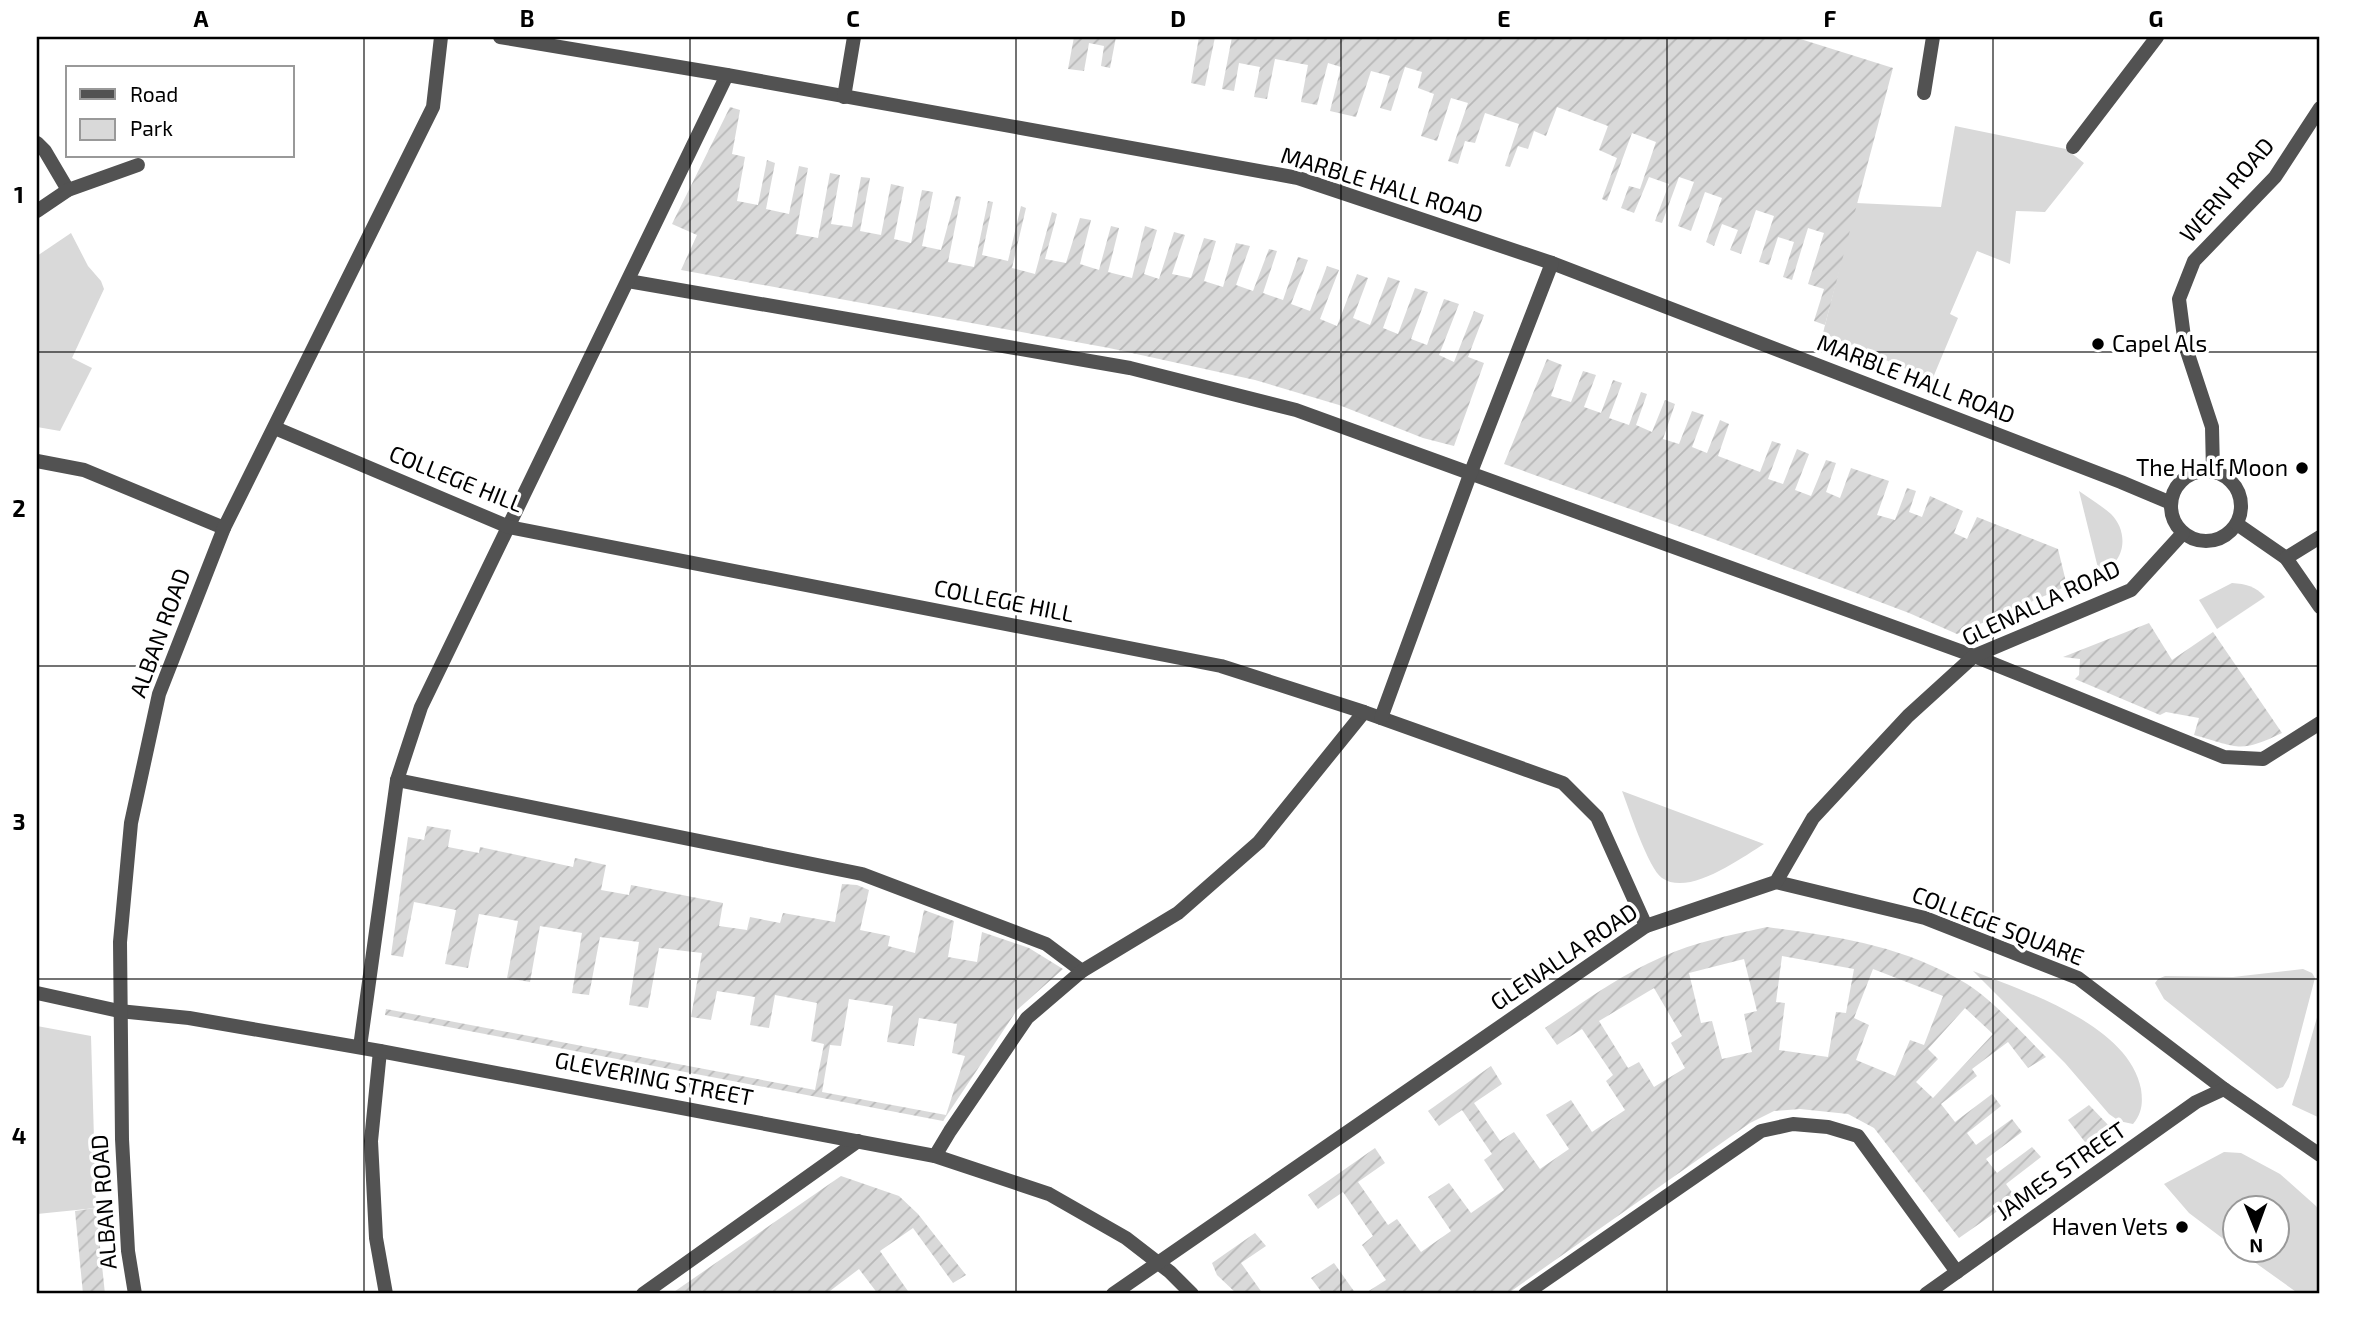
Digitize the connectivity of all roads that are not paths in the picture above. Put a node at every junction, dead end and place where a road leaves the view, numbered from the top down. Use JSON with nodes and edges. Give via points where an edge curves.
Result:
{"nodes":[{"id":1,"x":441,"y":37,"type":"edge"},
{"id":2,"x":500,"y":37,"type":"edge"},
{"id":3,"x":854,"y":37,"type":"edge"},
{"id":4,"x":1933,"y":37,"type":"edge"},
{"id":5,"x":2157,"y":37,"type":"edge"},
{"id":6,"x":727,"y":75,"type":"junction"},
{"id":7,"x":1924,"y":93,"type":"dead end"},
{"id":8,"x":844,"y":97,"type":"junction"},
{"id":9,"x":2320,"y":108,"type":"edge"},
{"id":10,"x":37,"y":143,"type":"edge"},
{"id":11,"x":2073,"y":147,"type":"dead end"},
{"id":12,"x":138,"y":165,"type":"dead end"},
{"id":13,"x":68,"y":190,"type":"junction"},
{"id":14,"x":37,"y":211,"type":"edge"},
{"id":15,"x":1552,"y":263,"type":"junction"},
{"id":16,"x":628,"y":281,"type":"junction"},
{"id":17,"x":275,"y":428,"type":"junction"},
{"id":18,"x":37,"y":461,"type":"edge"},
{"id":19,"x":2213,"y":471,"type":"junction"},
{"id":20,"x":1471,"y":472,"type":"junction"},
{"id":21,"x":2171,"y":503,"type":"junction"},
{"id":22,"x":2237,"y":524,"type":"junction"},
{"id":23,"x":223,"y":527,"type":"junction"},
{"id":24,"x":509,"y":527,"type":"junction"},
{"id":25,"x":2183,"y":533,"type":"junction"},
{"id":26,"x":2320,"y":537,"type":"edge"},
{"id":27,"x":2286,"y":558,"type":"junction"},
{"id":28,"x":2320,"y":607,"type":"edge"},
{"id":29,"x":1974,"y":656,"type":"junction"},
{"id":30,"x":1364,"y":712,"type":"junction"},
{"id":31,"x":1381,"y":718,"type":"junction"},
{"id":32,"x":2320,"y":723,"type":"edge"},
{"id":33,"x":397,"y":780,"type":"junction"},
{"id":34,"x":1776,"y":882,"type":"junction"},
{"id":35,"x":1646,"y":926,"type":"junction"},
{"id":36,"x":1082,"y":971,"type":"junction"},
{"id":37,"x":37,"y":993,"type":"edge"},
{"id":38,"x":119,"y":1011,"type":"junction"},
{"id":39,"x":360,"y":1047,"type":"junction"},
{"id":40,"x":380,"y":1051,"type":"junction"},
{"id":41,"x":2224,"y":1089,"type":"junction"},
{"id":42,"x":858,"y":1141,"type":"junction"},
{"id":43,"x":2320,"y":1155,"type":"edge"},
{"id":44,"x":935,"y":1156,"type":"junction"},
{"id":45,"x":1158,"y":1263,"type":"junction"},
{"id":46,"x":1957,"y":1272,"type":"junction"},
{"id":47,"x":135,"y":1294,"type":"edge"},
{"id":48,"x":386,"y":1294,"type":"edge"},
{"id":49,"x":643,"y":1294,"type":"edge"},
{"id":50,"x":1112,"y":1294,"type":"edge"},
{"id":51,"x":1192,"y":1294,"type":"edge"},
{"id":52,"x":1525,"y":1294,"type":"edge"},
{"id":53,"x":1926,"y":1294,"type":"edge"}],
"edges":[{"from":1,"to":17,"type":"street","name":"ALBAN ROAD","via":[[433,107]]},
{"from":2,"to":6,"type":"street","name":"MARBLE HALL ROAD"},
{"from":3,"to":8,"type":"street"},
{"from":4,"to":7,"type":"street"},
{"from":5,"to":11,"type":"street"},
{"from":6,"to":8,"type":"street","name":"MARBLE HALL ROAD"},
{"from":6,"to":16,"type":"street"},
{"from":8,"to":15,"type":"street","name":"MARBLE HALL ROAD","via":[[1298,178]]},
{"from":9,"to":19,"type":"street","name":"WERN ROAD","via":[[2275,177],[2194,261],[2179,299],[2185,345],[2212,427]]},
{"from":10,"to":13,"type":"street"},
{"from":12,"to":13,"type":"street"},
{"from":13,"to":14,"type":"street"},
{"from":15,"to":20,"type":"street"},
{"from":15,"to":21,"type":"street","name":"MARBLE HALL ROAD"},
{"from":16,"to":20,"type":"street","via":[[1130,368],[1296,410]]},
{"from":16,"to":24,"type":"street"},
{"from":17,"to":23,"type":"street","name":"ALBAN ROAD"},
{"from":17,"to":24,"type":"street","name":"COLLEGE HILL"},
{"from":18,"to":23,"type":"street","via":[[85,470]]},
{"from":19,"to":21,"type":"street","via":[[2190,474],[2180,482]]},
{"from":19,"to":22,"type":"street","via":[[2223,474],[2239,491],[2242,501]]},
{"from":20,"to":29,"type":"street"},
{"from":20,"to":31,"type":"street"},
{"from":21,"to":25,"type":"street"},
{"from":22,"to":25,"type":"street","via":[[2218,539],[2194,539]]},
{"from":22,"to":27,"type":"street"},
{"from":23,"to":38,"type":"street","name":"ALBAN ROAD","via":[[159,694],[136,797],[120,942]]},
{"from":24,"to":30,"type":"street","name":"COLLEGE HILL","via":[[1221,666]]},
{"from":24,"to":33,"type":"street","via":[[421,707]]},
{"from":25,"to":29,"type":"street","name":"GLENALLA ROAD","via":[[2131,590]]},
{"from":26,"to":27,"type":"street"},
{"from":27,"to":28,"type":"street"},
{"from":29,"to":32,"type":"street","via":[[2224,757],[2263,759]]},
{"from":29,"to":34,"type":"street","name":"GLENALLA ROAD","via":[[1908,716],[1813,818]]},
{"from":30,"to":31,"type":"street","name":"COLLEGE HILL"},
{"from":30,"to":36,"type":"street","via":[[1259,842],[1178,913]]},
{"from":31,"to":35,"type":"street","name":"COLLEGE HILL","via":[[1563,783],[1597,817]]},
{"from":33,"to":36,"type":"street","via":[[862,874],[1046,944]]},
{"from":33,"to":39,"type":"street"},
{"from":34,"to":35,"type":"street","name":"GLENALLA ROAD"},
{"from":34,"to":41,"type":"street","name":"COLLEGE SQUARE","via":[[1925,918],[2078,978]]},
{"from":35,"to":45,"type":"street","name":"GLENALLA ROAD"},
{"from":36,"to":44,"type":"street","via":[[1027,1018]]},
{"from":37,"to":38,"type":"street","name":"GLEVERING STREET"},
{"from":38,"to":39,"type":"street","name":"GLEVERING STREET","via":[[189,1017]]},
{"from":38,"to":47,"type":"street","name":"ALBAN ROAD","via":[[128,1251]]},
{"from":39,"to":40,"type":"street","name":"GLEVERING STREET"},
{"from":40,"to":42,"type":"street","name":"GLEVERING STREET"},
{"from":40,"to":48,"type":"street","via":[[371,1141],[376,1238]]},
{"from":41,"to":43,"type":"street","name":"COLLEGE SQUARE"},
{"from":41,"to":46,"type":"street","name":"JAMES STREET","via":[[2196,1102]]},
{"from":42,"to":44,"type":"street","name":"GLEVERING STREET"},
{"from":42,"to":49,"type":"street"},
{"from":44,"to":45,"type":"street","name":"GLEVERING STREET","via":[[1049,1194],[1126,1238]]},
{"from":45,"to":50,"type":"street","name":"GLENALLA ROAD"},
{"from":45,"to":51,"type":"street","name":"GLEVERING STREET"},
{"from":46,"to":52,"type":"street","via":[[1858,1136],[1828,1127],[1793,1125],[1761,1131]]},
{"from":46,"to":53,"type":"street","name":"JAMES STREET"}]}
